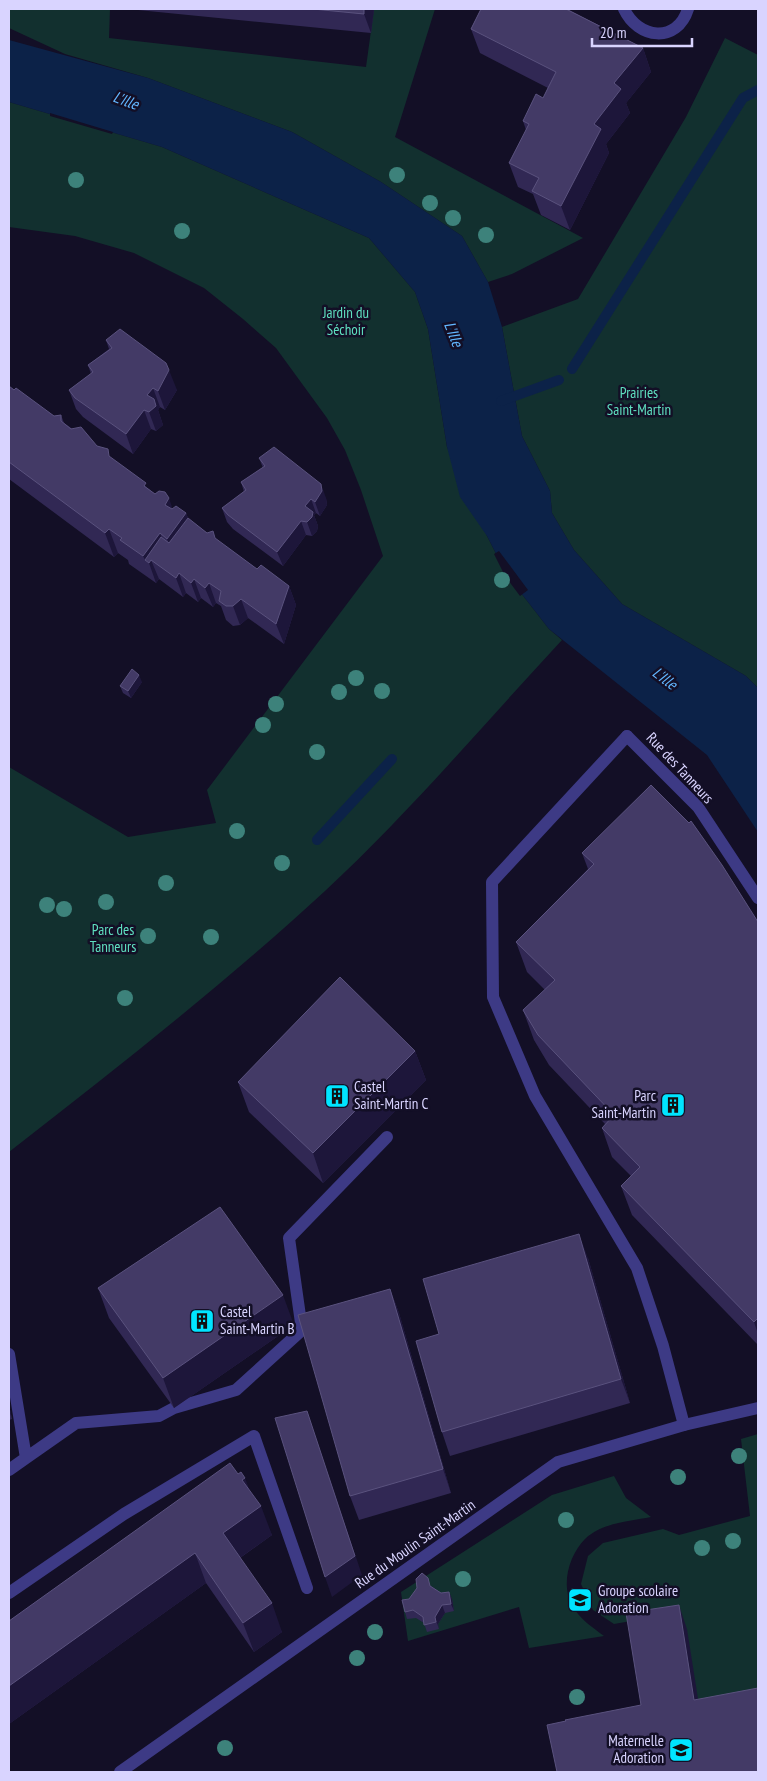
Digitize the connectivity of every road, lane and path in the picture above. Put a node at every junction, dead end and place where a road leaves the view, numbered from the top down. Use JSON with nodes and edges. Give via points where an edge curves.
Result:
{"nodes":[{"id":1,"x":624,"y":9,"type":"edge"},
{"id":2,"x":688,"y":9,"type":"edge"},
{"id":3,"x":758,"y":898,"type":"edge"},
{"id":4,"x":387,"y":1137,"type":"dead end"},
{"id":5,"x":9,"y":1354,"type":"edge"},
{"id":6,"x":758,"y":1408,"type":"edge"},
{"id":7,"x":684,"y":1425,"type":"junction"},
{"id":8,"x":26,"y":1458,"type":"junction"},
{"id":9,"x":9,"y":1470,"type":"edge"},
{"id":10,"x":307,"y":1588,"type":"dead end"},
{"id":11,"x":9,"y":1593,"type":"edge"},
{"id":12,"x":120,"y":1772,"type":"edge"}],
"edges":[{"from":1,"to":2,"type":"street","via":[[631,22],[653,34],[676,27]]},
{"from":3,"to":7,"type":"street","name":"Rue des Tanneurs","via":[[698,807],[627,736],[492,882],[493,998],[535,1096],[637,1268],[663,1346]]},
{"from":4,"to":8,"type":"street","via":[[289,1238],[302,1330],[236,1390],[174,1408],[159,1416],[76,1423]]},
{"from":5,"to":8,"type":"street"},
{"from":6,"to":7,"type":"street","name":"Rue du Moulin Saint-Martin"},
{"from":7,"to":12,"type":"street","name":"Rue du Moulin Saint-Martin","via":[[558,1462]]},
{"from":8,"to":9,"type":"street"},
{"from":10,"to":11,"type":"street","via":[[254,1436],[124,1514]]}]}
